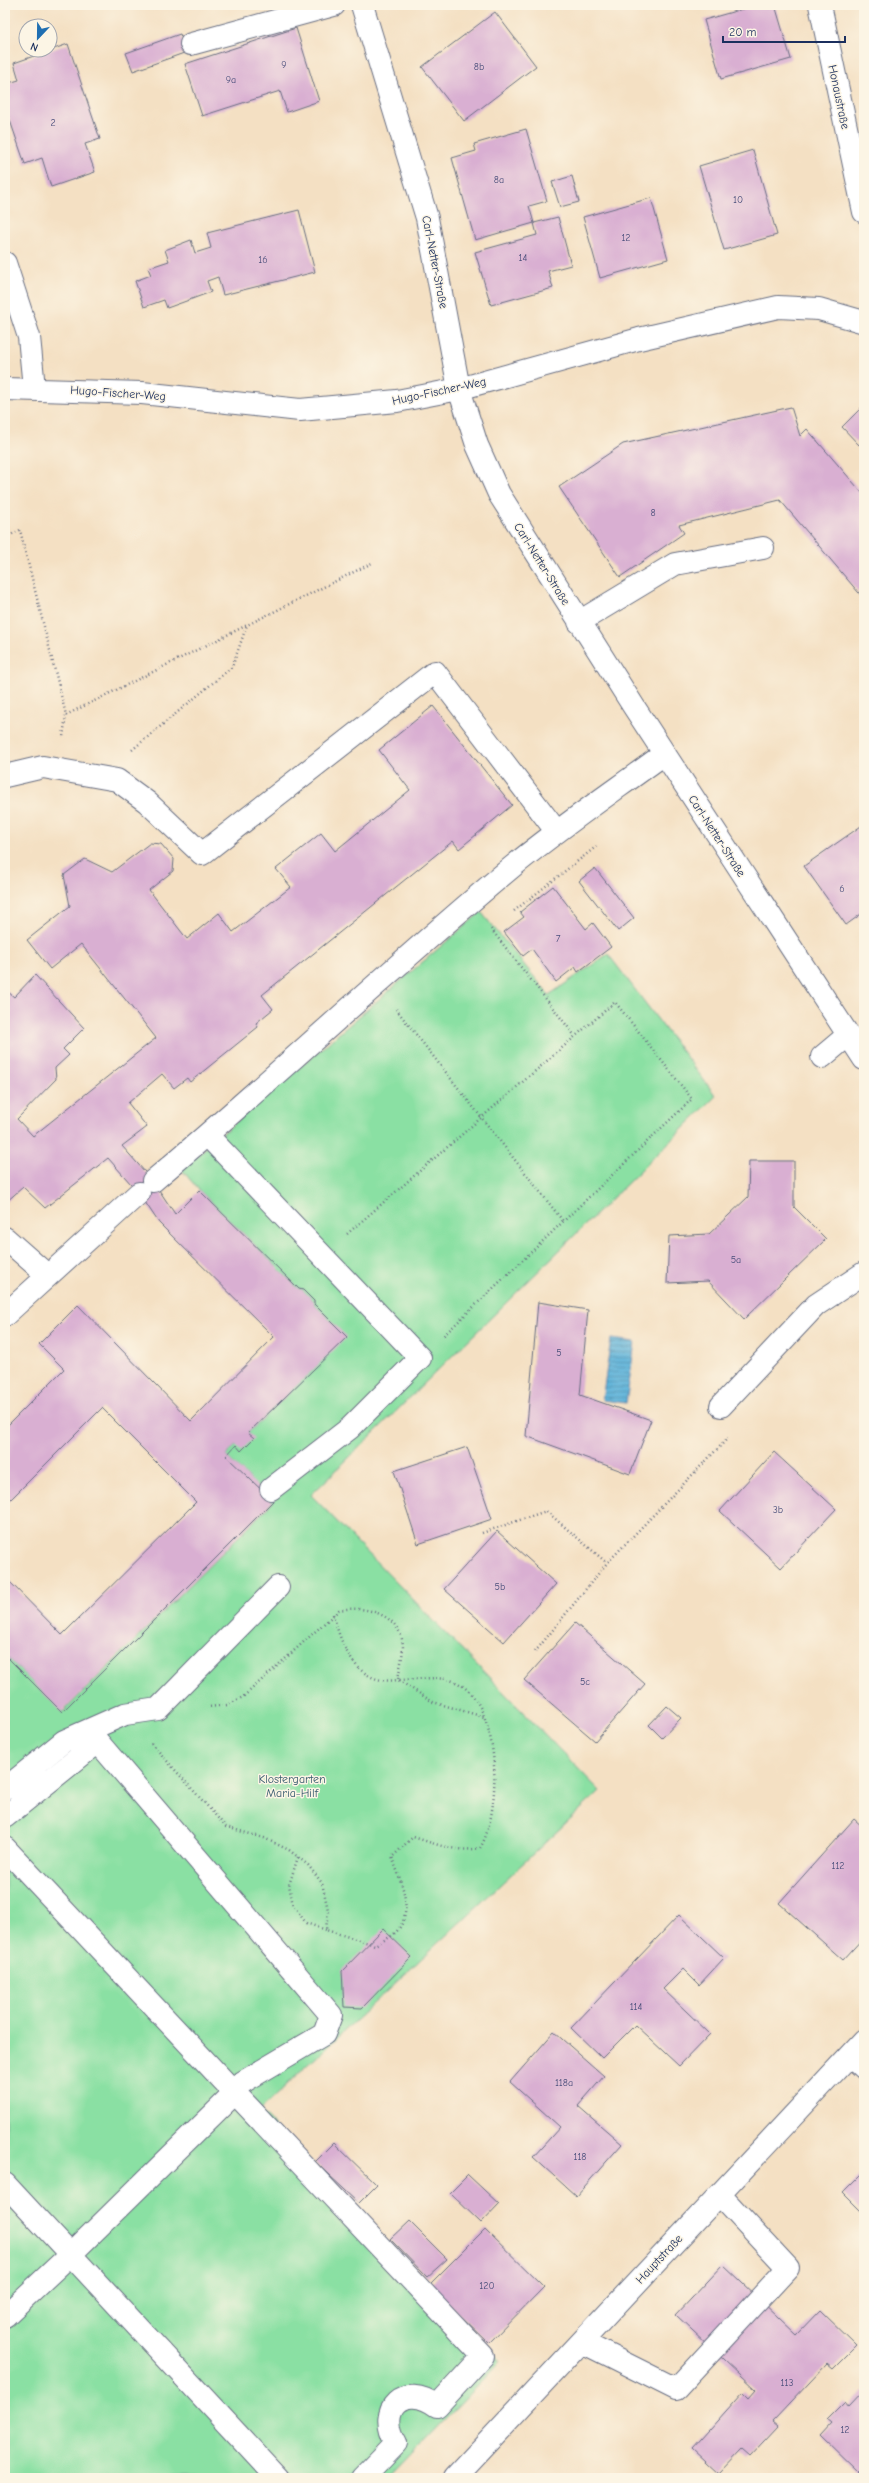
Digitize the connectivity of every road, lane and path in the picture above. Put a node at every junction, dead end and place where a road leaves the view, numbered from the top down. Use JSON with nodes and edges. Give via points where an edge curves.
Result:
{"nodes":[{"id":1,"x":334,"y":5,"type":"edge"},
{"id":2,"x":362,"y":5,"type":"edge"},
{"id":3,"x":820,"y":5,"type":"edge"},
{"id":4,"x":191,"y":44,"type":"dead end"},
{"id":5,"x":864,"y":212,"type":"edge"},
{"id":6,"x":5,"y":263,"type":"edge"},
{"id":7,"x":864,"y":320,"type":"edge"},
{"id":8,"x":34,"y":388,"type":"junction"},
{"id":9,"x":5,"y":389,"type":"edge"},
{"id":10,"x":460,"y":389,"type":"junction"},
{"id":11,"x":5,"y":538,"type":"edge"},
{"id":12,"x":763,"y":548,"type":"dead end"},
{"id":13,"x":372,"y":563,"type":"dead end"},
{"id":14,"x":579,"y":622,"type":"junction"},
{"id":15,"x":247,"y":624,"type":"junction"},
{"id":16,"x":66,"y":715,"type":"junction"},
{"id":17,"x":664,"y":754,"type":"junction"},
{"id":18,"x":57,"y":770,"type":"junction"},
{"id":19,"x":5,"y":776,"type":"edge"},
{"id":20,"x":99,"y":777,"type":"junction"},
{"id":21,"x":557,"y":832,"type":"junction"},
{"id":22,"x":597,"y":846,"type":"dead end"},
{"id":23,"x":508,"y":916,"type":"dead end"},
{"id":24,"x":496,"y":926,"type":"dead end"},
{"id":25,"x":376,"y":983,"type":"junction"},
{"id":26,"x":575,"y":1036,"type":"junction"},
{"id":27,"x":847,"y":1036,"type":"junction"},
{"id":28,"x":822,"y":1057,"type":"dead end"},
{"id":29,"x":864,"y":1059,"type":"edge"},
{"id":30,"x":481,"y":1118,"type":"junction"},
{"id":31,"x":207,"y":1135,"type":"junction"},
{"id":32,"x":563,"y":1221,"type":"junction"},
{"id":33,"x":5,"y":1238,"type":"edge"},
{"id":34,"x":322,"y":1255,"type":"junction"},
{"id":35,"x":864,"y":1273,"type":"edge"},
{"id":36,"x":47,"y":1275,"type":"junction"},
{"id":37,"x":5,"y":1315,"type":"edge"},
{"id":38,"x":420,"y":1358,"type":"junction"},
{"id":39,"x":721,"y":1406,"type":"dead end"},
{"id":40,"x":729,"y":1438,"type":"dead end"},
{"id":41,"x":271,"y":1489,"type":"dead end"},
{"id":42,"x":482,"y":1533,"type":"dead end"},
{"id":43,"x":607,"y":1563,"type":"junction"},
{"id":44,"x":278,"y":1587,"type":"dead end"},
{"id":45,"x":333,"y":1614,"type":"junction"},
{"id":46,"x":535,"y":1652,"type":"dead end"},
{"id":47,"x":398,"y":1680,"type":"junction"},
{"id":48,"x":158,"y":1709,"type":"junction"},
{"id":49,"x":125,"y":1714,"type":"junction"},
{"id":50,"x":484,"y":1717,"type":"junction"},
{"id":51,"x":5,"y":1789,"type":"edge"},
{"id":52,"x":5,"y":1817,"type":"edge"},
{"id":53,"x":5,"y":1848,"type":"edge"},
{"id":54,"x":298,"y":1857,"type":"junction"},
{"id":55,"x":326,"y":1930,"type":"junction"},
{"id":56,"x":859,"y":2054,"type":"edge"},
{"id":57,"x":233,"y":2091,"type":"junction"},
{"id":58,"x":5,"y":2184,"type":"edge"},
{"id":59,"x":720,"y":2195,"type":"junction"},
{"id":60,"x":72,"y":2254,"type":"junction"},
{"id":61,"x":5,"y":2316,"type":"edge"},
{"id":62,"x":582,"y":2342,"type":"junction"},
{"id":63,"x":278,"y":2478,"type":"edge"},
{"id":64,"x":362,"y":2478,"type":"edge"},
{"id":65,"x":454,"y":2478,"type":"edge"}],
"edges":[{"from":1,"to":4,"type":"street"},
{"from":2,"to":10,"type":"street","name":"Carl-Netter-Straße","via":[[427,218]]},
{"from":3,"to":5,"type":"street","name":"Honaustraße"},
{"from":6,"to":8,"type":"street","via":[[29,337]]},
{"from":7,"to":10,"type":"street","name":"Hugo-Fischer-Weg","via":[[819,309],[778,306],[653,335]]},
{"from":8,"to":9,"type":"street","name":"Hugo-Fischer-Weg"},
{"from":8,"to":10,"type":"street","name":"Hugo-Fischer-Weg","via":[[142,393],[300,410],[397,401]]},
{"from":10,"to":14,"type":"street","name":"Carl-Netter-Straße","via":[[477,445],[499,494]]},
{"from":11,"to":16,"type":"path","via":[[20,530]]},
{"from":12,"to":14,"type":"street","via":[[675,564]]},
{"from":13,"to":15,"type":"path"},
{"from":14,"to":17,"type":"street","name":"Carl-Netter-Straße"},
{"from":15,"to":16,"type":"path"},
{"from":15,"to":20,"type":"path","via":[[232,667]]},
{"from":16,"to":18,"type":"path"},
{"from":17,"to":21,"type":"street"},
{"from":17,"to":27,"type":"street","name":"Carl-Netter-Straße"},
{"from":18,"to":19,"type":"street","via":[[43,767]]},
{"from":18,"to":20,"type":"street"},
{"from":20,"to":21,"type":"street","via":[[117,780],[147,802],[202,854],[435,672]]},
{"from":21,"to":25,"type":"street","via":[[507,871]]},
{"from":22,"to":23,"type":"path"},
{"from":24,"to":26,"type":"path","via":[[490,930]]},
{"from":25,"to":30,"type":"path"},
{"from":25,"to":31,"type":"street"},
{"from":26,"to":30,"type":"path"},
{"from":26,"to":32,"type":"path","via":[[615,1002],[692,1099]]},
{"from":27,"to":28,"type":"street"},
{"from":27,"to":29,"type":"street","name":"Carl-Netter-Straße"},
{"from":30,"to":32,"type":"path"},
{"from":30,"to":34,"type":"path"},
{"from":31,"to":34,"type":"street"},
{"from":31,"to":36,"type":"street"},
{"from":32,"to":38,"type":"path"},
{"from":33,"to":36,"type":"street"},
{"from":34,"to":38,"type":"street"},
{"from":35,"to":39,"type":"street","via":[[816,1305]]},
{"from":36,"to":37,"type":"street"},
{"from":38,"to":41,"type":"street","via":[[350,1428]]},
{"from":40,"to":43,"type":"path"},
{"from":42,"to":43,"type":"path","via":[[546,1511]]},
{"from":43,"to":46,"type":"path"},
{"from":44,"to":48,"type":"street"},
{"from":45,"to":47,"type":"path","via":[[340,1640],[352,1662],[373,1679],[385,1682]]},
{"from":45,"to":47,"type":"path","via":[[353,1607],[374,1611],[390,1619],[399,1633],[403,1646]]},
{"from":45,"to":48,"type":"path","via":[[243,1697],[228,1705],[196,1709]]},
{"from":47,"to":50,"type":"path","via":[[433,1702]]},
{"from":47,"to":50,"type":"path","via":[[450,1680],[468,1690],[480,1705]]},
{"from":48,"to":49,"type":"street"},
{"from":49,"to":51,"type":"street","via":[[64,1741]]},
{"from":49,"to":54,"type":"path","via":[[226,1827],[264,1838]]},
{"from":50,"to":55,"type":"path","via":[[493,1748],[495,1782],[487,1837],[480,1848],[467,1851],[451,1849],[413,1837],[392,1857],[402,1884],[405,1907],[404,1921],[396,1932],[376,1945]]},
{"from":52,"to":57,"type":"street","via":[[98,1742],[331,2015],[324,2034]]},
{"from":53,"to":57,"type":"street"},
{"from":54,"to":55,"type":"path","via":[[322,1883],[328,1910]]},
{"from":54,"to":55,"type":"path","via":[[289,1885],[293,1905],[306,1923]]},
{"from":56,"to":59,"type":"street","name":"Hauptstraße"},
{"from":57,"to":60,"type":"street"},
{"from":57,"to":64,"type":"street","via":[[483,2356],[437,2406],[428,2399],[417,2396],[404,2396],[395,2403],[389,2417],[389,2431],[396,2443]]},
{"from":58,"to":60,"type":"street"},
{"from":59,"to":62,"type":"street","name":"Hauptstraße"},
{"from":59,"to":62,"type":"street","via":[[788,2268],[676,2389]]},
{"from":60,"to":61,"type":"street"},
{"from":60,"to":63,"type":"street"},
{"from":62,"to":65,"type":"street","name":"Hauptstraße"}]}
